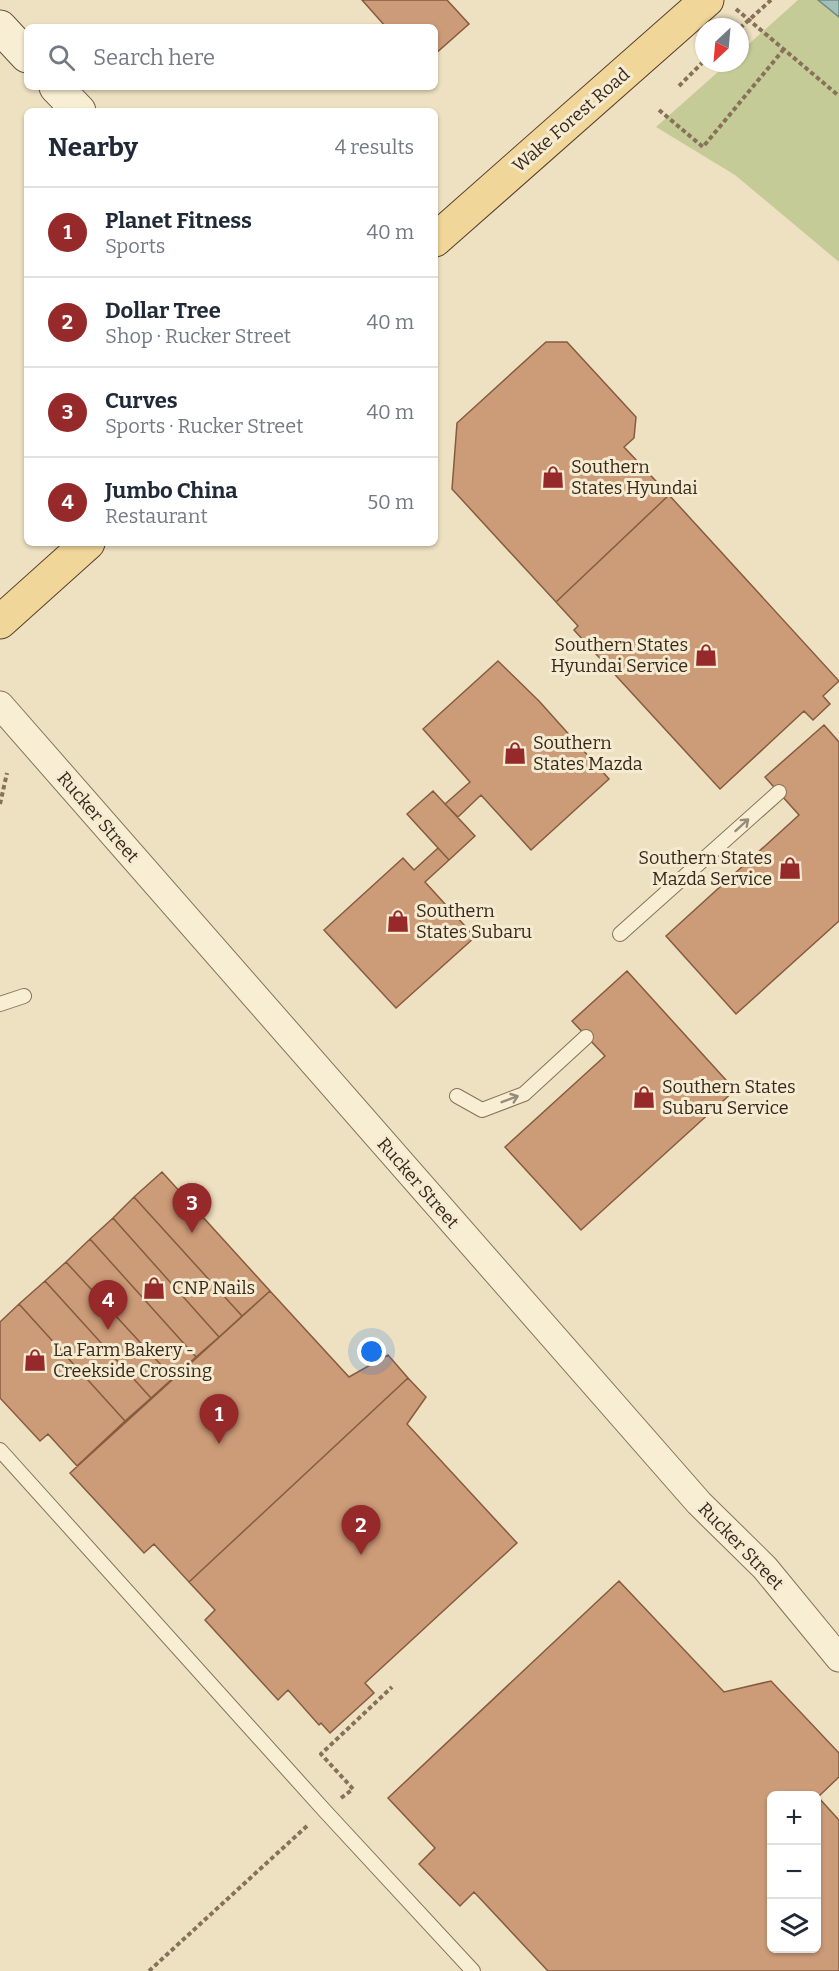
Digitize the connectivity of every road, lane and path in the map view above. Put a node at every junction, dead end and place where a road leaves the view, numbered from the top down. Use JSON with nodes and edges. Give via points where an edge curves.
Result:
{"nodes":[{"id":1,"x":771,"y":0,"type":"edge"},
{"id":2,"x":720,"y":3,"type":"edge"},
{"id":3,"x":749,"y":20,"type":"edge"},
{"id":4,"x":0,"y":27,"type":"edge"},
{"id":5,"x":784,"y":49,"type":"junction"},
{"id":6,"x":24,"y":53,"type":"edge"},
{"id":7,"x":695,"y":70,"type":"edge"},
{"id":8,"x":679,"y":86,"type":"dead end"},
{"id":9,"x":59,"y":90,"type":"edge"},
{"id":10,"x":839,"y":96,"type":"edge"},
{"id":11,"x":76,"y":108,"type":"edge"},
{"id":12,"x":659,"y":110,"type":"dead end"},
{"id":13,"x":438,"y":237,"type":"edge"},
{"id":14,"x":85,"y":546,"type":"edge"},
{"id":15,"x":0,"y":622,"type":"edge"},
{"id":16,"x":0,"y":705,"type":"edge"},
{"id":17,"x":7,"y":773,"type":"dead end"},
{"id":18,"x":778,"y":792,"type":"dead end"},
{"id":19,"x":0,"y":804,"type":"edge"},
{"id":20,"x":620,"y":934,"type":"dead end"},
{"id":21,"x":24,"y":996,"type":"dead end"},
{"id":22,"x":0,"y":1004,"type":"edge"},
{"id":23,"x":586,"y":1037,"type":"dead end"},
{"id":24,"x":457,"y":1096,"type":"dead end"},
{"id":25,"x":0,"y":1450,"type":"edge"},
{"id":26,"x":839,"y":1658,"type":"edge"},
{"id":27,"x":392,"y":1687,"type":"dead end"},
{"id":28,"x":324,"y":1810,"type":"junction"},
{"id":29,"x":149,"y":1971,"type":"edge"},
{"id":30,"x":472,"y":1971,"type":"edge"}],
"edges":[{"from":1,"to":3,"type":"path","bridge":true},
{"from":2,"to":5,"type":"path"},
{"from":2,"to":13,"type":"main road","name":"Wake Forest Road","via":[[648,52]]},
{"from":4,"to":6,"type":"street"},
{"from":5,"to":10,"type":"path"},
{"from":5,"to":12,"type":"path","via":[[703,147]]},
{"from":7,"to":8,"type":"path"},
{"from":9,"to":11,"type":"street"},
{"from":14,"to":15,"type":"main road"},
{"from":16,"to":26,"type":"street","name":"Rucker Street","via":[[699,1503],[765,1568]]},
{"from":17,"to":19,"type":"path"},
{"from":20,"to":18,"type":"lane","one_way":true},
{"from":21,"to":22,"type":"lane"},
{"from":24,"to":23,"type":"lane","one_way":true,"via":[[482,1110],[524,1094]]},
{"from":25,"to":28,"type":"lane"},
{"from":27,"to":28,"type":"path","via":[[321,1754],[353,1789]]},
{"from":28,"to":29,"type":"path"},
{"from":28,"to":30,"type":"lane"}]}
